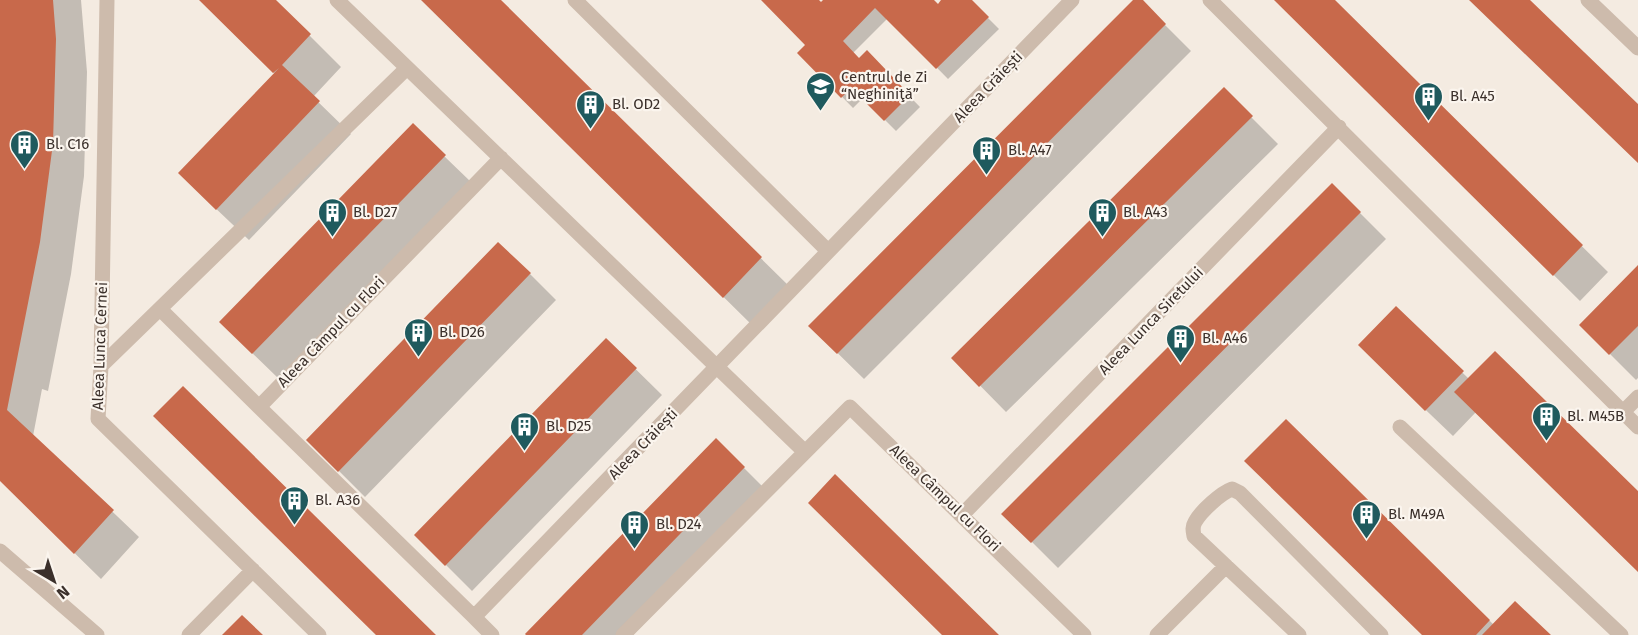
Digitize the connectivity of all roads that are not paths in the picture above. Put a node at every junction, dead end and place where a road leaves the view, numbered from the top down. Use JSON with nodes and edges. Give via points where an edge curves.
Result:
{"nodes":[{"id":1,"x":107,"y":0,"type":"edge"},
{"id":2,"x":337,"y":0,"type":"edge"},
{"id":3,"x":574,"y":0,"type":"edge"},
{"id":4,"x":1072,"y":0,"type":"edge"},
{"id":5,"x":1210,"y":0,"type":"edge"},
{"id":6,"x":1588,"y":0,"type":"edge"},
{"id":7,"x":1638,"y":48,"type":"edge"},
{"id":8,"x":407,"y":68,"type":"junction"},
{"id":9,"x":1339,"y":127,"type":"junction"},
{"id":10,"x":501,"y":158,"type":"junction"},
{"id":11,"x":828,"y":251,"type":"junction"},
{"id":12,"x":160,"y":309,"type":"junction"},
{"id":13,"x":101,"y":366,"type":"junction"},
{"id":14,"x":717,"y":367,"type":"junction"},
{"id":15,"x":1638,"y":397,"type":"edge"},
{"id":16,"x":259,"y":407,"type":"junction"},
{"id":17,"x":1623,"y":412,"type":"junction"},
{"id":18,"x":1400,"y":427,"type":"dead end"},
{"id":19,"x":1638,"y":427,"type":"edge"},
{"id":20,"x":805,"y":452,"type":"junction"},
{"id":21,"x":963,"y":515,"type":"junction"},
{"id":22,"x":0,"y":552,"type":"edge"},
{"id":23,"x":1226,"y":566,"type":"junction"},
{"id":24,"x":252,"y":570,"type":"junction"},
{"id":25,"x":474,"y":617,"type":"junction"},
{"id":26,"x":97,"y":635,"type":"edge"},
{"id":27,"x":189,"y":635,"type":"edge"},
{"id":28,"x":319,"y":635,"type":"edge"},
{"id":29,"x":492,"y":635,"type":"edge"},
{"id":30,"x":623,"y":635,"type":"edge"},
{"id":31,"x":1084,"y":635,"type":"edge"},
{"id":32,"x":1157,"y":635,"type":"edge"},
{"id":33,"x":1299,"y":635,"type":"edge"},
{"id":34,"x":1382,"y":635,"type":"edge"},
{"id":35,"x":1621,"y":635,"type":"edge"}],
"edges":[{"from":1,"to":13,"type":"street","name":"Aleea Lunca Cernei"},
{"from":2,"to":8,"type":"street"},
{"from":3,"to":11,"type":"street"},
{"from":4,"to":11,"type":"street","name":"Aleea Crăiești"},
{"from":5,"to":9,"type":"street"},
{"from":6,"to":7,"type":"street"},
{"from":8,"to":10,"type":"street"},
{"from":8,"to":12,"type":"street"},
{"from":9,"to":17,"type":"street"},
{"from":9,"to":21,"type":"street","name":"Aleea Lunca Siretului"},
{"from":10,"to":14,"type":"street"},
{"from":10,"to":16,"type":"street","name":"Aleea Câmpul cu Flori"},
{"from":11,"to":14,"type":"street","name":"Aleea Crăiești"},
{"from":12,"to":13,"type":"street"},
{"from":12,"to":16,"type":"street"},
{"from":13,"to":24,"type":"street","name":"Aleea Lunca Cernei","via":[[98,419]]},
{"from":14,"to":20,"type":"street"},
{"from":14,"to":25,"type":"street","name":"Aleea Crăiești"},
{"from":15,"to":17,"type":"street"},
{"from":16,"to":25,"type":"street"},
{"from":17,"to":19,"type":"street"},
{"from":18,"to":35,"type":"street"},
{"from":20,"to":21,"type":"street","name":"Aleea Câmpul cu Flori","via":[[850,407]]},
{"from":20,"to":30,"type":"street","name":"Aleea Câmpul cu Flori"},
{"from":21,"to":31,"type":"street","name":"Aleea Câmpul cu Flori"},
{"from":22,"to":26,"type":"street"},
{"from":23,"to":32,"type":"street"},
{"from":23,"to":33,"type":"street"},
{"from":23,"to":34,"type":"street","via":[[1194,536],[1192,529],[1194,522],[1224,492],[1232,489]]},
{"from":24,"to":27,"type":"street"},
{"from":24,"to":28,"type":"street","name":"Aleea Lunca Cernei"},
{"from":25,"to":29,"type":"street"}]}
